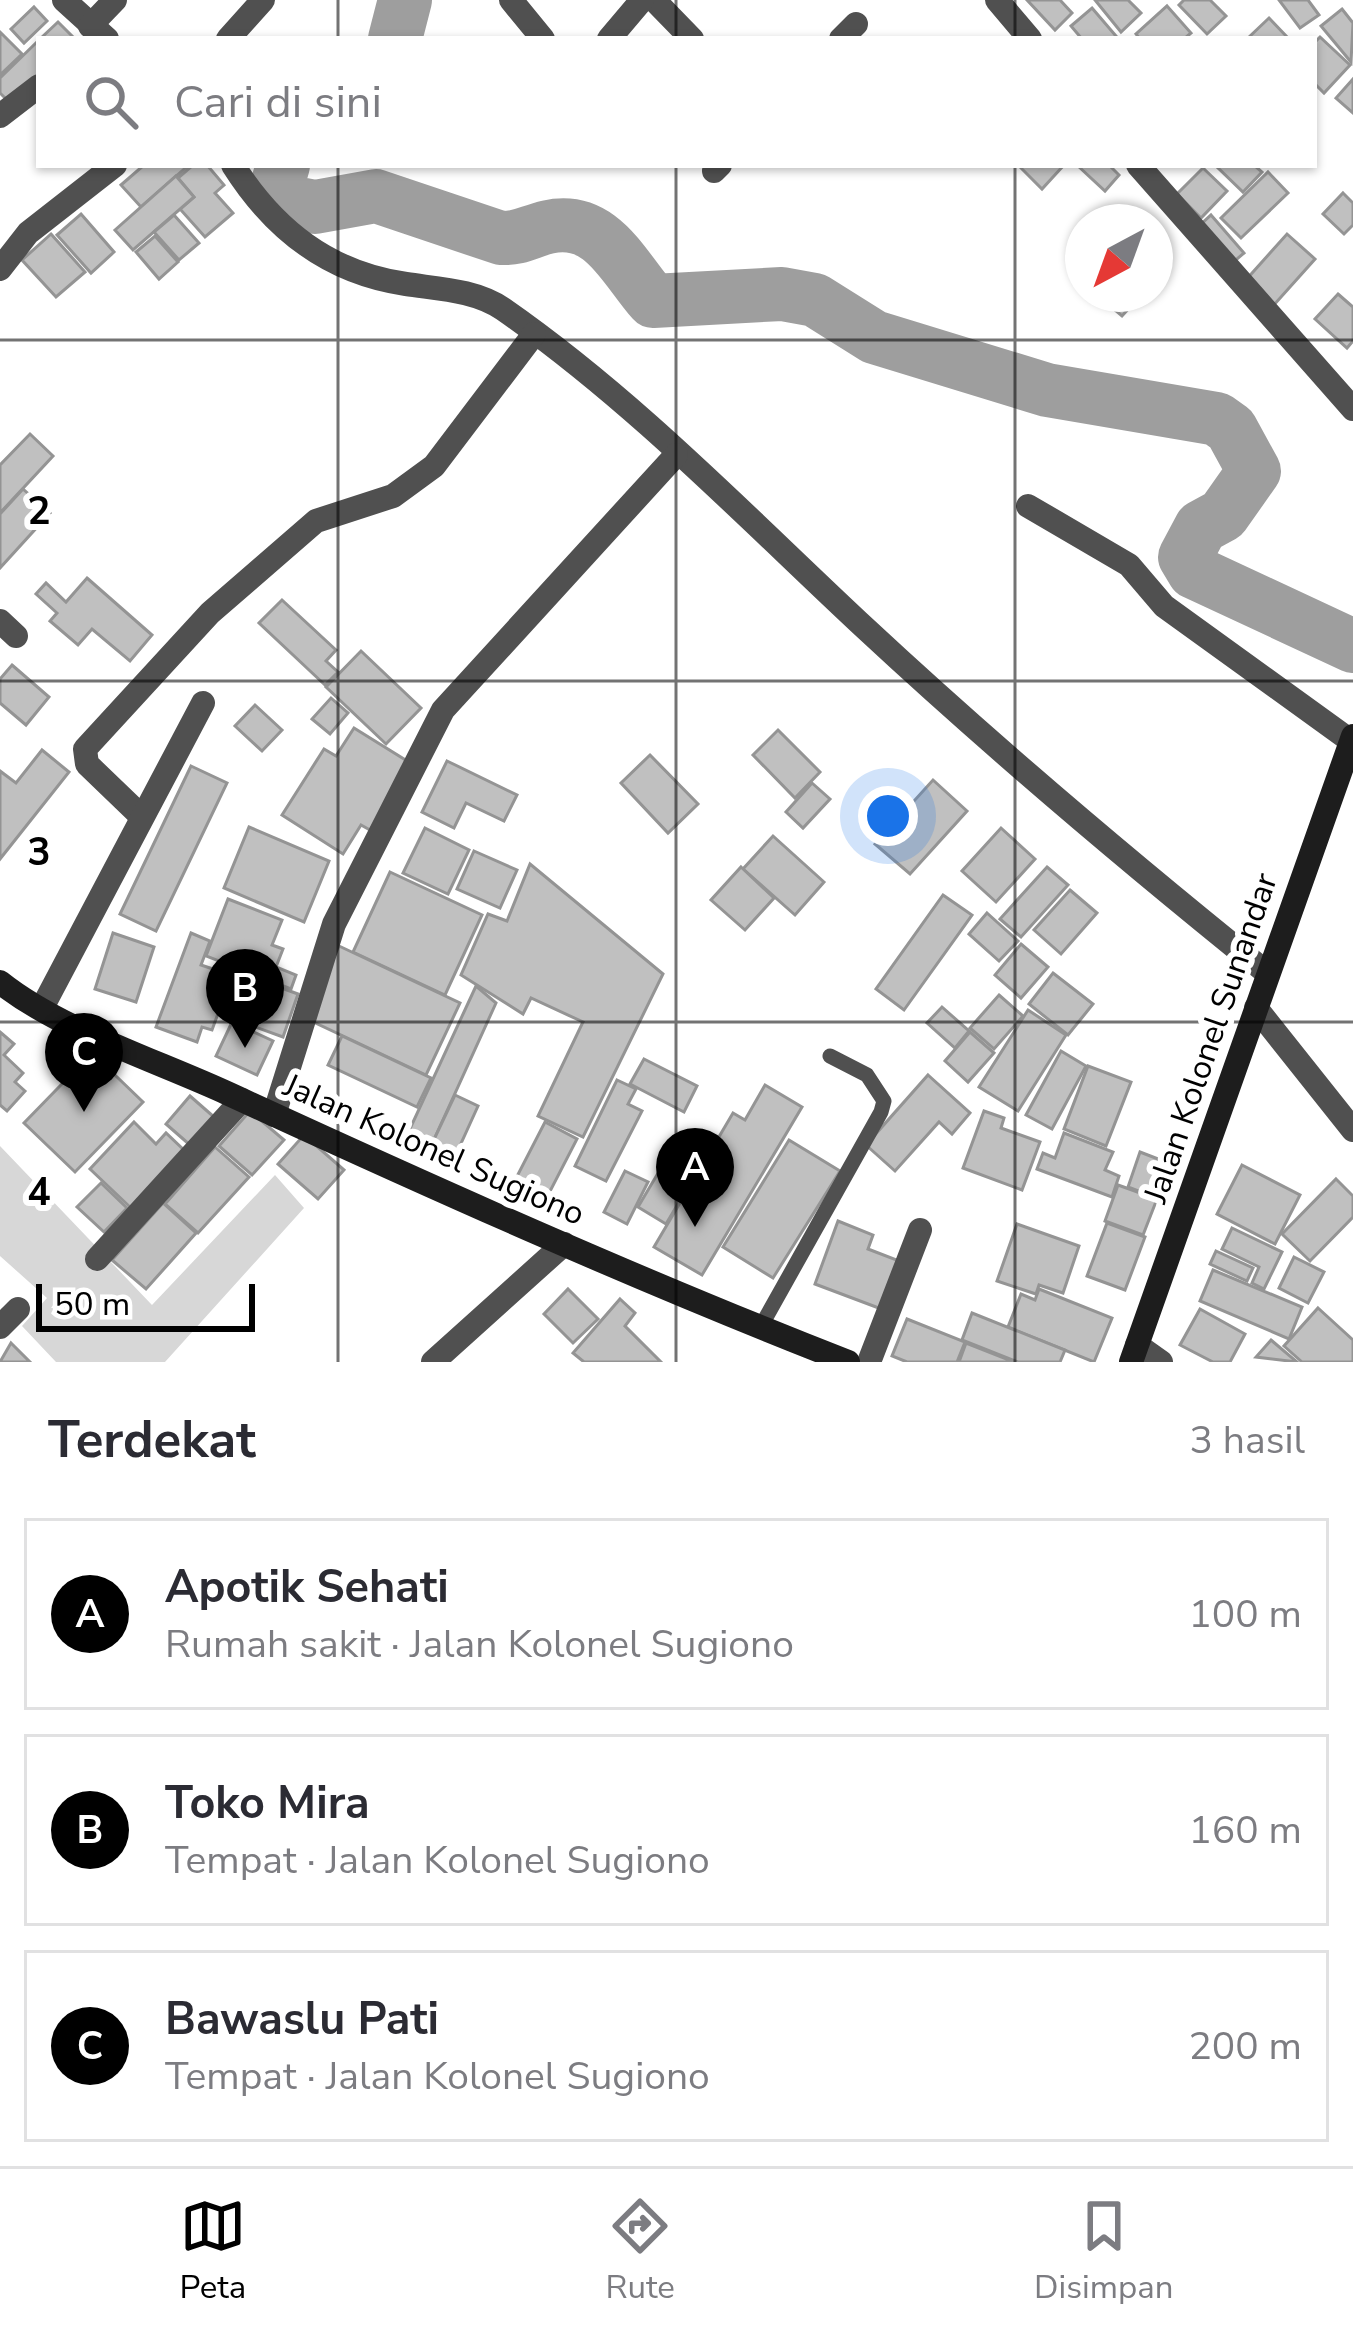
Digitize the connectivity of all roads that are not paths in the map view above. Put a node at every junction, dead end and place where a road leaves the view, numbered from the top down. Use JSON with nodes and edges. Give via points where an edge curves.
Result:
{"nodes":[{"id":1,"x":64,"y":0,"type":"edge"},
{"id":2,"x":115,"y":0,"type":"edge"},
{"id":3,"x":262,"y":0,"type":"edge"},
{"id":4,"x":511,"y":0,"type":"edge"},
{"id":5,"x":642,"y":0,"type":"edge"},
{"id":6,"x":654,"y":0,"type":"edge"},
{"id":7,"x":997,"y":0,"type":"edge"},
{"id":8,"x":94,"y":33,"type":"edge"},
{"id":9,"x":231,"y":36,"type":"edge"},
{"id":10,"x":541,"y":36,"type":"edge"},
{"id":11,"x":612,"y":36,"type":"edge"},
{"id":12,"x":689,"y":36,"type":"edge"},
{"id":13,"x":1027,"y":36,"type":"edge"},
{"id":14,"x":36,"y":88,"type":"edge"},
{"id":15,"x":0,"y":116,"type":"edge"},
{"id":16,"x":111,"y":168,"type":"edge"},
{"id":17,"x":235,"y":168,"type":"edge"},
{"id":18,"x":1141,"y":168,"type":"edge"},
{"id":19,"x":0,"y":268,"type":"edge"},
{"id":20,"x":533,"y":334,"type":"junction"},
{"id":21,"x":1353,"y":409,"type":"edge"},
{"id":22,"x":676,"y":455,"type":"junction"},
{"id":23,"x":1028,"y":506,"type":"dead end"},
{"id":24,"x":203,"y":703,"type":"dead end"},
{"id":25,"x":1352,"y":738,"type":"edge"},
{"id":26,"x":1347,"y":778,"type":"edge"},
{"id":27,"x":141,"y":816,"type":"junction"},
{"id":28,"x":1267,"y":973,"type":"junction"},
{"id":29,"x":1,"y":986,"type":"edge"},
{"id":30,"x":42,"y":1008,"type":"junction"},
{"id":31,"x":1256,"y":1008,"type":"junction"},
{"id":32,"x":830,"y":1056,"type":"dead end"},
{"id":33,"x":242,"y":1100,"type":"junction"},
{"id":34,"x":274,"y":1115,"type":"junction"},
{"id":35,"x":1353,"y":1130,"type":"edge"},
{"id":36,"x":920,"y":1230,"type":"dead end"},
{"id":37,"x":564,"y":1244,"type":"junction"},
{"id":38,"x":97,"y":1258,"type":"dead end"},
{"id":39,"x":760,"y":1328,"type":"junction"},
{"id":40,"x":1134,"y":1353,"type":"edge"},
{"id":41,"x":433,"y":1362,"type":"edge"},
{"id":42,"x":848,"y":1362,"type":"edge"},
{"id":43,"x":869,"y":1362,"type":"edge"},
{"id":44,"x":1161,"y":1362,"type":"edge"}],
"edges":[{"from":1,"to":8,"type":"street"},
{"from":2,"to":8,"type":"street"},
{"from":3,"to":9,"type":"street"},
{"from":4,"to":10,"type":"street"},
{"from":5,"to":11,"type":"street"},
{"from":6,"to":12,"type":"street"},
{"from":7,"to":13,"type":"street"},
{"from":14,"to":15,"type":"street"},
{"from":16,"to":19,"type":"street","via":[[28,233]]},
{"from":17,"to":20,"type":"street","via":[[267,215],[303,247],[389,282],[482,298]]},
{"from":18,"to":21,"type":"street"},
{"from":20,"to":22,"type":"street"},
{"from":20,"to":27,"type":"street","via":[[434,466],[393,496],[316,520],[107,720],[85,749],[87,764]]},
{"from":22,"to":28,"type":"street","via":[[1024,771]]},
{"from":22,"to":34,"type":"street","via":[[443,710],[334,924]]},
{"from":23,"to":25,"type":"street","via":[[1129,565],[1163,606]]},
{"from":24,"to":27,"type":"street"},
{"from":25,"to":26,"type":"main road","name":"Jalan Kolonel Sunandar"},
{"from":26,"to":28,"type":"main road","name":"Jalan Kolonel Sunandar"},
{"from":27,"to":30,"type":"street"},
{"from":28,"to":31,"type":"main road","name":"Jalan Kolonel Sunandar"},
{"from":29,"to":30,"type":"main road","name":"Jalan Kolonel Sugiono"},
{"from":30,"to":33,"type":"main road","name":"Jalan Kolonel Sugiono"},
{"from":31,"to":35,"type":"street"},
{"from":31,"to":40,"type":"main road","name":"Jalan Kolonel Sunandar"},
{"from":32,"to":39,"type":"lane","via":[[867,1075],[884,1101]]},
{"from":33,"to":34,"type":"main road","name":"Jalan Kolonel Sugiono"},
{"from":33,"to":38,"type":"street"},
{"from":34,"to":37,"type":"main road","name":"Jalan Kolonel Sugiono"},
{"from":36,"to":43,"type":"street"},
{"from":37,"to":39,"type":"main road","name":"Jalan Kolonel Sugiono"},
{"from":37,"to":41,"type":"street"},
{"from":39,"to":42,"type":"main road","name":"Jalan Kolonel Sugiono"},
{"from":40,"to":44,"type":"street"}]}
